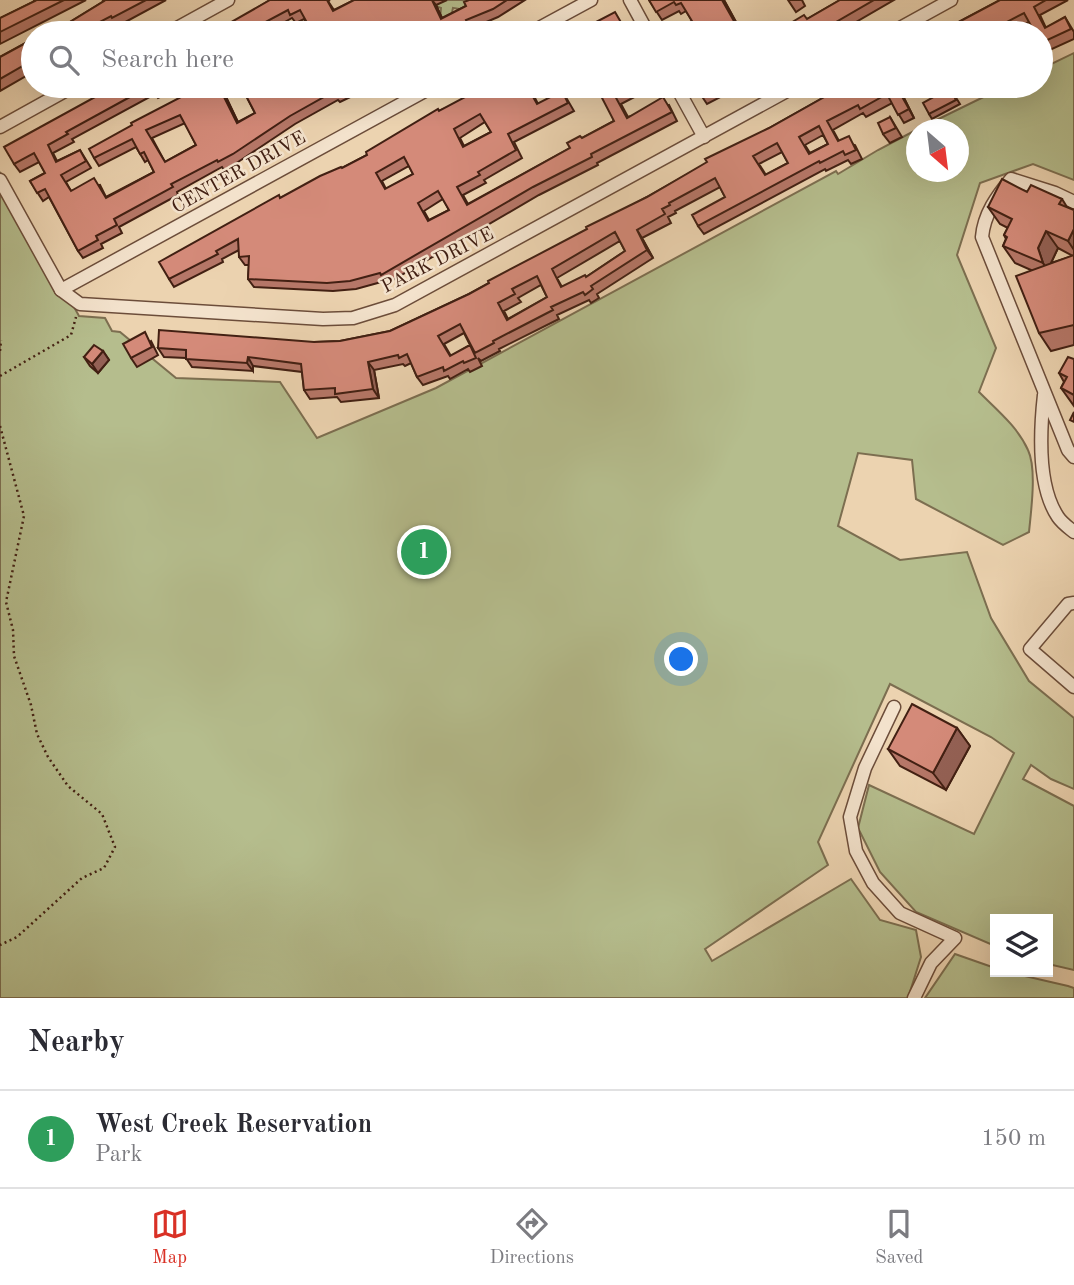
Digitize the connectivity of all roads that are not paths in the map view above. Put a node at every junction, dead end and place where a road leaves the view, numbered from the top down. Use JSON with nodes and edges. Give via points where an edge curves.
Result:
{"nodes":[{"id":1,"x":228,"y":0,"type":"edge"},
{"id":2,"x":591,"y":0,"type":"edge"},
{"id":3,"x":630,"y":0,"type":"edge"},
{"id":4,"x":951,"y":0,"type":"edge"},
{"id":5,"x":190,"y":21,"type":"edge"},
{"id":6,"x":552,"y":21,"type":"edge"},
{"id":7,"x":641,"y":21,"type":"edge"},
{"id":8,"x":913,"y":21,"type":"edge"},
{"id":9,"x":52,"y":98,"type":"edge"},
{"id":10,"x":412,"y":98,"type":"edge"},
{"id":11,"x":683,"y":98,"type":"edge"},
{"id":12,"x":774,"y":98,"type":"edge"},
{"id":13,"x":0,"y":127,"type":"edge"},
{"id":14,"x":704,"y":137,"type":"junction"},
{"id":15,"x":0,"y":180,"type":"edge"},
{"id":16,"x":1074,"y":202,"type":"edge"},
{"id":17,"x":61,"y":290,"type":"junction"},
{"id":18,"x":1044,"y":391,"type":"junction"},
{"id":19,"x":1074,"y":457,"type":"edge"},
{"id":20,"x":1074,"y":532,"type":"edge"},
{"id":21,"x":1074,"y":603,"type":"edge"},
{"id":22,"x":1074,"y":687,"type":"edge"},
{"id":23,"x":894,"y":706,"type":"dead end"},
{"id":24,"x":914,"y":998,"type":"edge"}],
"edges":[{"from":1,"to":5,"type":"street"},
{"from":2,"to":6,"type":"street"},
{"from":3,"to":7,"type":"street"},
{"from":4,"to":8,"type":"street"},
{"from":9,"to":13,"type":"street"},
{"from":10,"to":17,"type":"street","name":"CENTER DRIVE"},
{"from":11,"to":14,"type":"street"},
{"from":12,"to":14,"type":"street","name":"PARK DRIVE"},
{"from":14,"to":17,"type":"street","name":"PARK DRIVE","via":[[395,305],[353,318],[80,304]]},
{"from":15,"to":17,"type":"street"},
{"from":16,"to":18,"type":"street","via":[[1011,179],[984,222],[982,237]]},
{"from":18,"to":19,"type":"street"},
{"from":18,"to":20,"type":"street","via":[[1040,436],[1047,493],[1059,518]]},
{"from":21,"to":22,"type":"street","via":[[1068,604],[1030,649]]},
{"from":23,"to":24,"type":"street","via":[[865,768],[850,817],[856,851],[873,883],[900,913],[955,938],[931,963]]}]}
